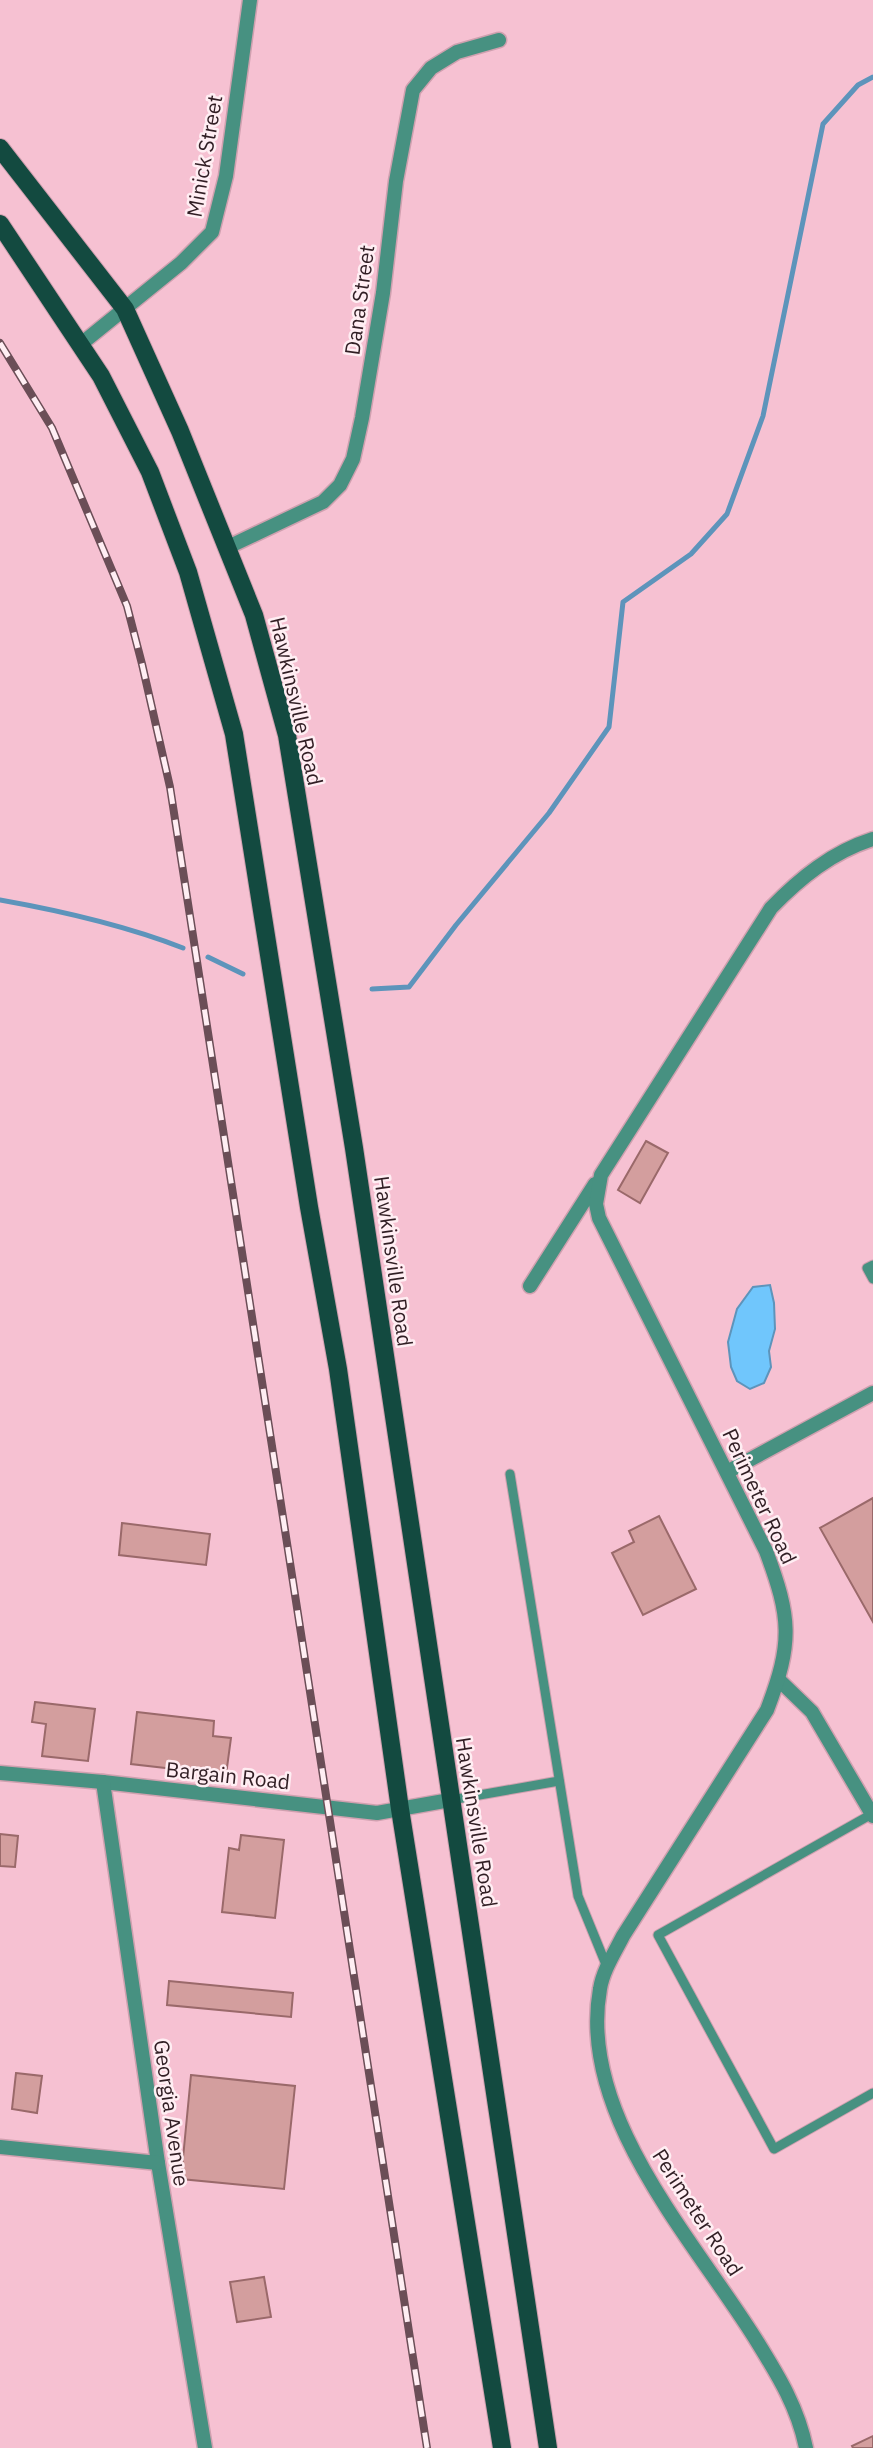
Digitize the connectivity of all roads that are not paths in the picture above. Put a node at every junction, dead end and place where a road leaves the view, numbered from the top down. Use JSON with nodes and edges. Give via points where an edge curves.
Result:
{"nodes":[{"id":1,"x":250,"y":0,"type":"edge"},
{"id":2,"x":499,"y":40,"type":"dead end"},
{"id":3,"x":0,"y":148,"type":"edge"},
{"id":4,"x":0,"y":224,"type":"edge"},
{"id":5,"x":125,"y":309,"type":"junction"},
{"id":6,"x":81,"y":344,"type":"junction"},
{"id":7,"x":226,"y":548,"type":"junction"},
{"id":8,"x":873,"y":839,"type":"edge"},
{"id":9,"x":601,"y":1175,"type":"junction"},
{"id":10,"x":873,"y":1265,"type":"edge"},
{"id":11,"x":873,"y":1279,"type":"edge"},
{"id":12,"x":530,"y":1286,"type":"dead end"},
{"id":13,"x":873,"y":1393,"type":"edge"},
{"id":14,"x":727,"y":1472,"type":"junction"},
{"id":15,"x":510,"y":1474,"type":"dead end"},
{"id":16,"x":779,"y":1680,"type":"junction"},
{"id":17,"x":0,"y":1773,"type":"edge"},
{"id":18,"x":559,"y":1781,"type":"junction"},
{"id":19,"x":103,"y":1782,"type":"junction"},
{"id":20,"x":450,"y":1800,"type":"junction"},
{"id":21,"x":400,"y":1809,"type":"junction"},
{"id":22,"x":872,"y":1815,"type":"edge"},
{"id":23,"x":607,"y":1967,"type":"junction"},
{"id":24,"x":873,"y":2093,"type":"edge"},
{"id":25,"x":0,"y":2147,"type":"edge"},
{"id":26,"x":158,"y":2163,"type":"junction"},
{"id":27,"x":205,"y":2448,"type":"edge"},
{"id":28,"x":502,"y":2448,"type":"edge"},
{"id":29,"x":548,"y":2448,"type":"edge"},
{"id":30,"x":806,"y":2448,"type":"edge"}],
"edges":[{"from":1,"to":5,"type":"street","name":"Minick Street","via":[[226,176],[212,232]]},
{"from":2,"to":7,"type":"street","name":"Dana Street","via":[[457,52],[431,68],[413,90],[362,418],[353,459],[340,485],[323,502]]},
{"from":3,"to":5,"type":"main road","name":"Hawkinsville Road"},
{"from":4,"to":6,"type":"main road"},
{"from":5,"to":6,"type":"street","name":"Minick Street"},
{"from":5,"to":7,"type":"main road","name":"Hawkinsville Road"},
{"from":6,"to":21,"type":"main road","via":[[127,423],[171,522],[234,734],[338,1369]]},
{"from":7,"to":20,"type":"main road","name":"Hawkinsville Road","via":[[254,615],[287,735],[356,1161]]},
{"from":8,"to":9,"type":"street","name":"Perimeter Road","via":[[850,846],[799,879],[771,908]]},
{"from":9,"to":12,"type":"street"},
{"from":9,"to":14,"type":"street","name":"Perimeter Road","via":[[596,1204],[599,1218]]},
{"from":10,"to":11,"type":"lane","via":[[867,1268]]},
{"from":13,"to":14,"type":"street"},
{"from":14,"to":16,"type":"street","name":"Perimeter Road","via":[[766,1551],[785,1609],[786,1648]]},
{"from":15,"to":18,"type":"lane"},
{"from":16,"to":22,"type":"street","via":[[812,1712]]},
{"from":16,"to":23,"type":"street","name":"Perimeter Road","via":[[766,1710]]},
{"from":17,"to":19,"type":"street","name":"Bargain Road"},
{"from":18,"to":20,"type":"lane"},
{"from":18,"to":23,"type":"lane","via":[[578,1896]]},
{"from":19,"to":21,"type":"street","name":"Bargain Road","via":[[377,1813]]},
{"from":19,"to":26,"type":"street","name":"Georgia Avenue"},
{"from":20,"to":21,"type":"street","name":"Bargain Road"},
{"from":20,"to":29,"type":"main road","name":"Hawkinsville Road"},
{"from":21,"to":28,"type":"main road"},
{"from":22,"to":24,"type":"lane","via":[[657,1935],[774,2148]]},
{"from":23,"to":30,"type":"street","name":"Perimeter Road","via":[[596,2019],[598,2048],[622,2127],[666,2209],[783,2385],[801,2422]]},
{"from":25,"to":26,"type":"street"},
{"from":26,"to":27,"type":"street","name":"Georgia Avenue"}]}
